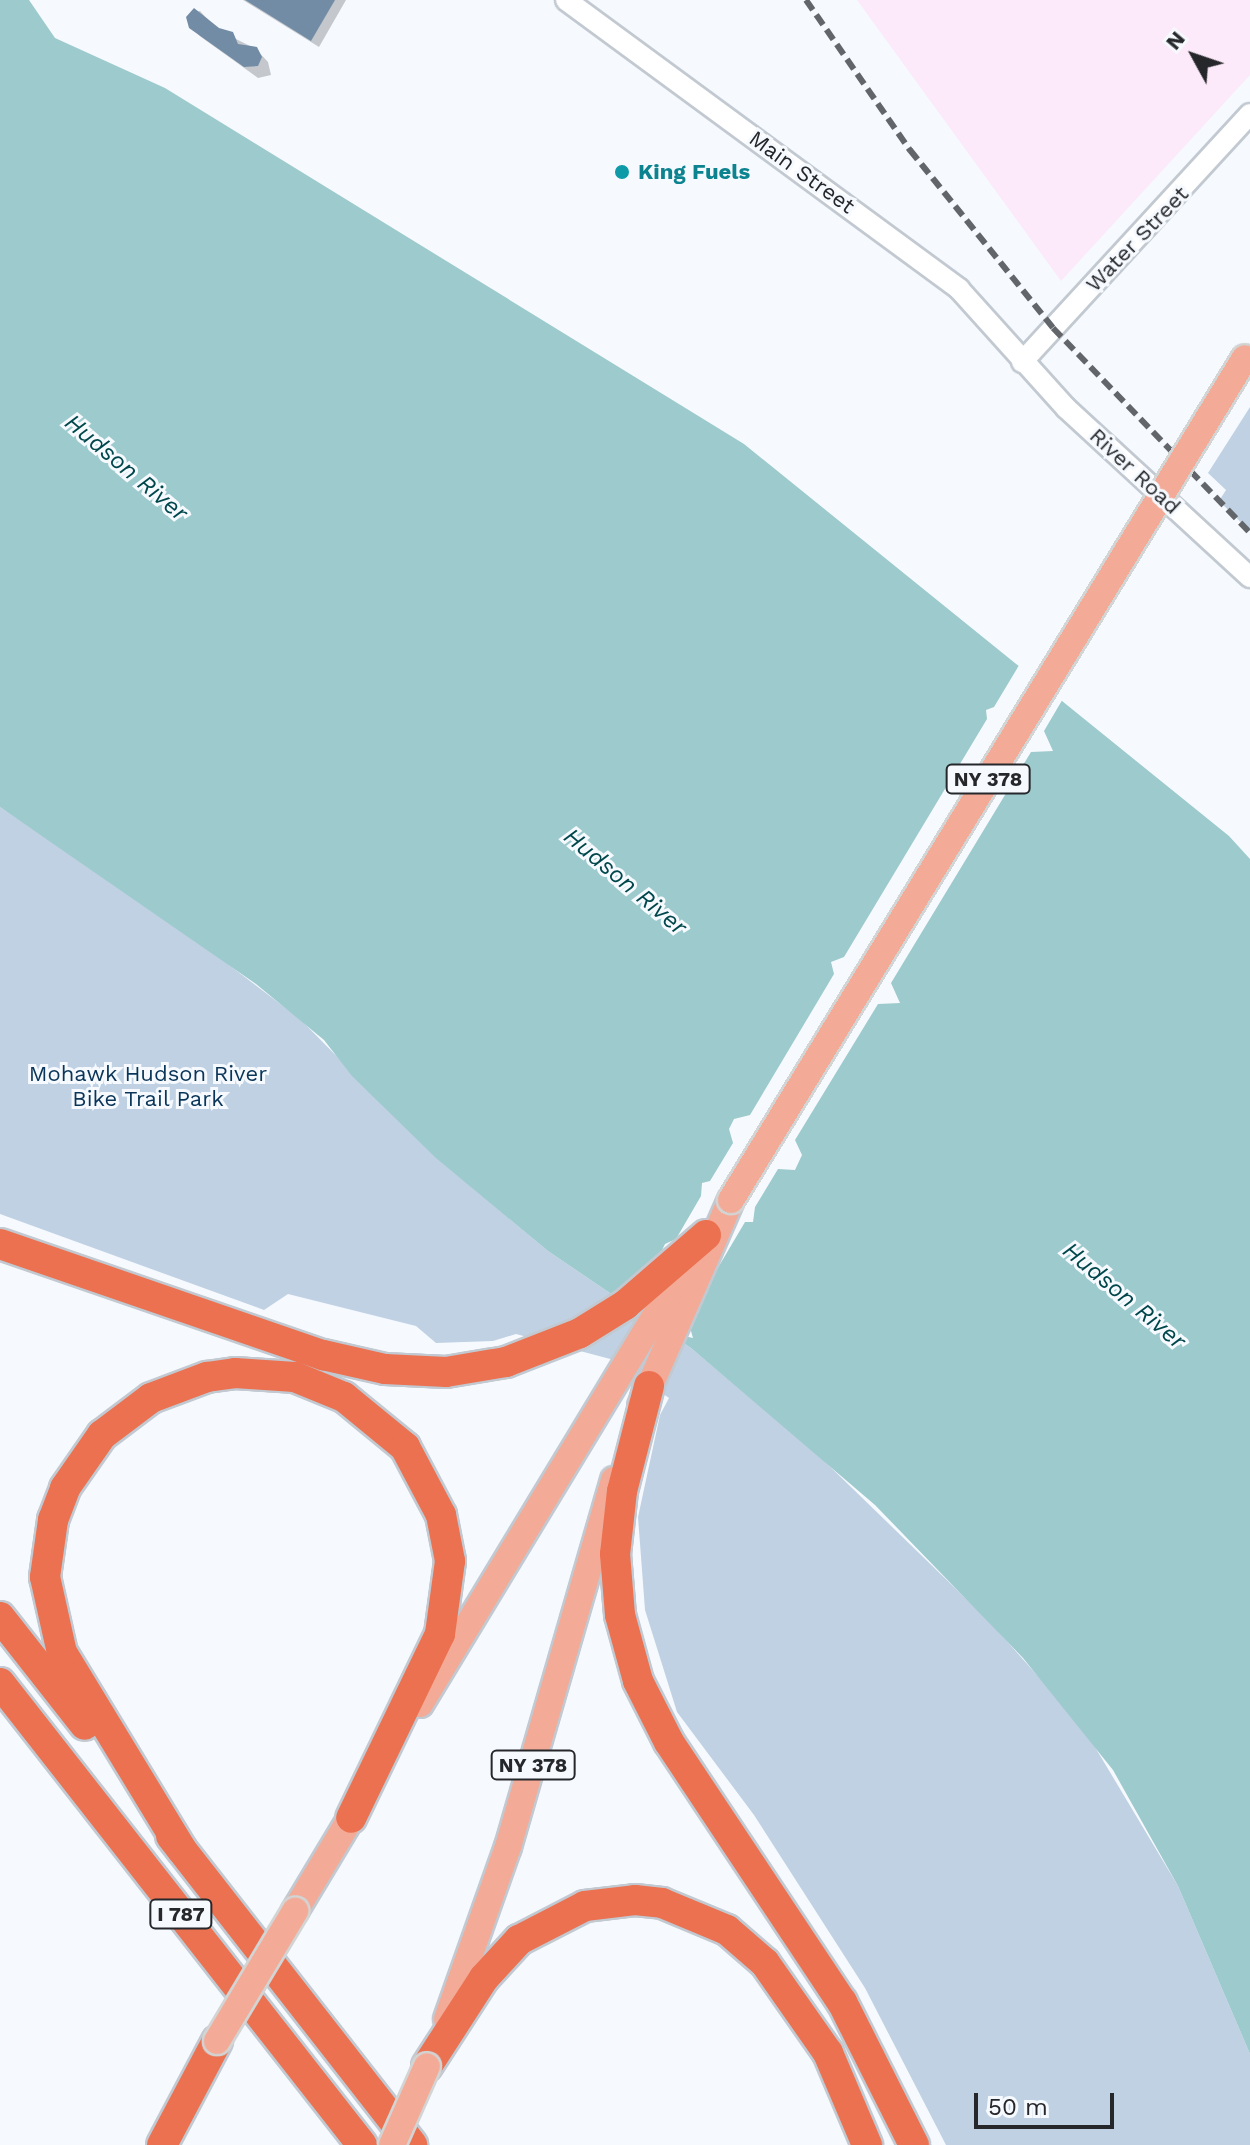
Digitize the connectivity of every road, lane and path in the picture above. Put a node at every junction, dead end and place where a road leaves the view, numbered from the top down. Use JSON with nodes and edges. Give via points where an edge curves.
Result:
{"nodes":[{"id":1,"x":566,"y":0,"type":"edge"},
{"id":2,"x":1250,"y":114,"type":"edge"},
{"id":3,"x":1248,"y":354,"type":"edge"},
{"id":4,"x":1022,"y":362,"type":"junction"},
{"id":5,"x":1250,"y":577,"type":"edge"},
{"id":6,"x":731,"y":1200,"type":"junction"},
{"id":7,"x":706,"y":1235,"type":"junction"},
{"id":8,"x":0,"y":1244,"type":"edge"},
{"id":9,"x":649,"y":1386,"type":"joint"},
{"id":10,"x":625,"y":1459,"type":"junction"},
{"id":11,"x":0,"y":1617,"type":"edge"},
{"id":12,"x":0,"y":1683,"type":"edge"},
{"id":13,"x":351,"y":1818,"type":"junction"},
{"id":14,"x":182,"y":1850,"type":"junction"},
{"id":15,"x":217,"y":2041,"type":"junction"},
{"id":16,"x":427,"y":2066,"type":"junction"},
{"id":17,"x":378,"y":2102,"type":"junction"},
{"id":18,"x":155,"y":2145,"type":"edge"},
{"id":19,"x":162,"y":2145,"type":"edge"},
{"id":20,"x":362,"y":2145,"type":"edge"},
{"id":21,"x":392,"y":2145,"type":"edge"},
{"id":22,"x":412,"y":2145,"type":"edge"},
{"id":23,"x":419,"y":2145,"type":"edge"},
{"id":24,"x":867,"y":2145,"type":"edge"},
{"id":25,"x":914,"y":2145,"type":"edge"}],
"edges":[{"from":1,"to":4,"type":"street","name":"Main Street","via":[[959,289]]},
{"from":2,"to":4,"type":"street","name":"Water Street"},
{"from":3,"to":6,"type":"main road","number":"NY 378","bridge":true},
{"from":4,"to":5,"type":"street","name":"River Road"},
{"from":6,"to":7,"type":"main road","number":"NY 378"},
{"from":6,"to":9,"type":"main road","number":"NY 378"},
{"from":7,"to":8,"type":"highway","via":[[595,1325],[536,1353],[477,1369],[416,1371],[339,1359]]},
{"from":7,"to":13,"type":"main road","number":"NY 378"},
{"from":9,"to":10,"type":"highway"},
{"from":10,"to":16,"type":"main road","number":"NY 378","via":[[491,1902]]},
{"from":10,"to":25,"type":"highway","via":[[616,1584],[638,1681],[669,1742],[842,2002]]},
{"from":11,"to":14,"type":"highway","number":"I 787"},
{"from":12,"to":20,"type":"highway","number":"I 787"},
{"from":13,"to":14,"type":"highway","via":[[440,1634],[450,1583],[441,1515],[405,1447],[344,1397],[295,1377],[207,1377],[151,1398],[102,1435],[65,1488],[53,1520],[45,1577],[62,1653]]},
{"from":13,"to":15,"type":"main road","number":"NY 378","bridge":true},
{"from":14,"to":17,"type":"highway","number":"I 787"},
{"from":15,"to":18,"type":"main road","number":"NY 378"},
{"from":15,"to":19,"type":"highway"},
{"from":16,"to":21,"type":"main road","number":"NY 378","bridge":true},
{"from":16,"to":24,"type":"highway","via":[[484,1978],[519,1940],[585,1906],[635,1900],[662,1903],[727,1930],[765,1963],[828,2053]]},
{"from":17,"to":22,"type":"highway","number":"I 787"},
{"from":17,"to":23,"type":"highway"}]}
